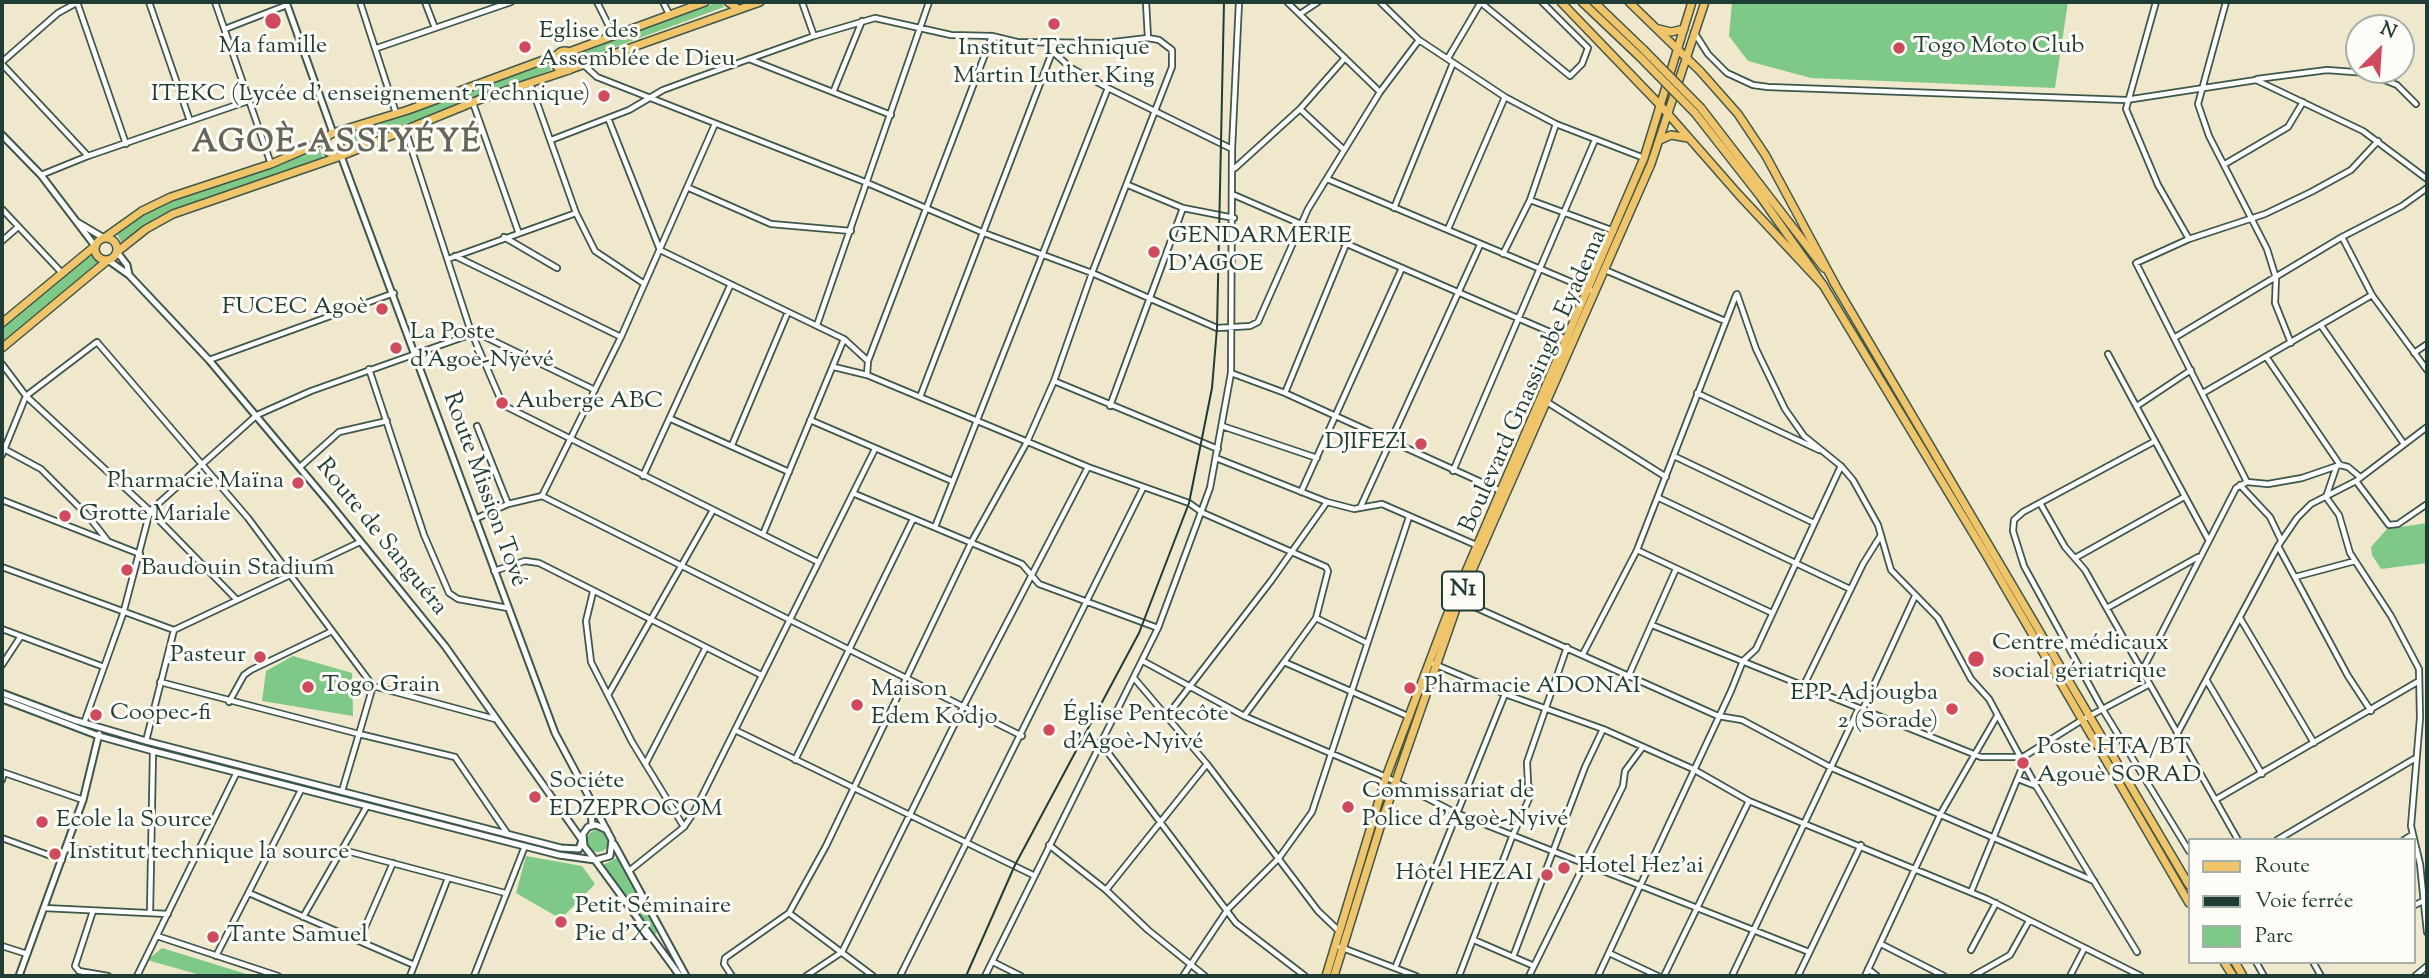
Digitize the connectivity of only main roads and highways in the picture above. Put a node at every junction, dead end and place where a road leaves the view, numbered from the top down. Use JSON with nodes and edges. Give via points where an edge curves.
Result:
{"nodes":[{"id":1,"x":705,"y":2,"type":"edge"},
{"id":2,"x":728,"y":2,"type":"edge"},
{"id":3,"x":760,"y":2,"type":"edge"},
{"id":4,"x":1561,"y":2,"type":"edge"},
{"id":5,"x":1582,"y":2,"type":"edge"},
{"id":6,"x":1594,"y":2,"type":"edge"},
{"id":7,"x":1629,"y":2,"type":"edge"},
{"id":8,"x":1692,"y":2,"type":"edge"},
{"id":9,"x":1705,"y":2,"type":"edge"},
{"id":10,"x":744,"y":6,"type":"edge"},
{"id":11,"x":1655,"y":27,"type":"junction"},
{"id":12,"x":1684,"y":29,"type":"junction"},
{"id":13,"x":1677,"y":48,"type":"junction"},
{"id":14,"x":569,"y":52,"type":"junction"},
{"id":15,"x":1641,"y":52,"type":"junction"},
{"id":16,"x":557,"y":55,"type":"junction"},
{"id":17,"x":1687,"y":58,"type":"junction"},
{"id":18,"x":568,"y":70,"type":"junction"},
{"id":19,"x":1661,"y":106,"type":"junction"},
{"id":20,"x":1698,"y":111,"type":"junction"},
{"id":21,"x":1669,"y":115,"type":"junction"},
{"id":22,"x":336,"y":132,"type":"junction"},
{"id":23,"x":326,"y":139,"type":"junction"},
{"id":24,"x":1691,"y":139,"type":"junction"},
{"id":25,"x":1660,"y":141,"type":"junction"},
{"id":26,"x":341,"y":155,"type":"junction"},
{"id":27,"x":104,"y":238,"type":"junction"},
{"id":28,"x":95,"y":246,"type":"junction"},
{"id":29,"x":117,"y":252,"type":"junction"},
{"id":30,"x":108,"y":260,"type":"junction"},
{"id":31,"x":1835,"y":284,"type":"junction"},
{"id":32,"x":1823,"y":285,"type":"junction"},
{"id":33,"x":1591,"y":290,"type":"junction"},
{"id":34,"x":2,"y":323,"type":"edge"},
{"id":35,"x":2,"y":348,"type":"edge"},
{"id":36,"x":1503,"y":493,"type":"junction"},
{"id":37,"x":1434,"y":664,"type":"junction"},
{"id":38,"x":2188,"y":883,"type":"edge"},
{"id":39,"x":2188,"y":901,"type":"edge"},
{"id":40,"x":1340,"y":947,"type":"junction"},
{"id":41,"x":1326,"y":976,"type":"edge"},
{"id":42,"x":1334,"y":976,"type":"edge"}],
"edges":[{"from":1,"to":14,"type":"main road"},
{"from":2,"to":10,"type":"main road"},
{"from":3,"to":10,"type":"main road"},
{"from":4,"to":19,"type":"main road"},
{"from":5,"to":15,"type":"main road"},
{"from":6,"to":15,"type":"main road"},
{"from":7,"to":11,"type":"main road"},
{"from":8,"to":12,"type":"main road","name":"Boulevard Gnassingbe Eyadema","number":"N1"},
{"from":9,"to":17,"type":"main road","name":"Boulevard Gnassingbe Eyadema","number":"N1"},
{"from":10,"to":18,"type":"main road"},
{"from":11,"to":12,"type":"main road","via":[[1671,32]]},
{"from":11,"to":13,"type":"main road"},
{"from":12,"to":13,"type":"main road","name":"Boulevard Gnassingbe Eyadema","number":"N1"},
{"from":13,"to":17,"type":"main road"},
{"from":13,"to":19,"type":"main road","name":"Boulevard Gnassingbe Eyadema","number":"N1"},
{"from":14,"to":16,"type":"main road"},
{"from":14,"to":18,"type":"main road","via":[[575,59]]},
{"from":15,"to":20,"type":"main road","bridge":true},
{"from":16,"to":18,"type":"main road","via":[[557,66]]},
{"from":16,"to":22,"type":"main road"},
{"from":17,"to":21,"type":"main road","name":"Boulevard Gnassingbe Eyadema","number":"N1"},
{"from":17,"to":31,"type":"main road","via":[[1755,139]]},
{"from":18,"to":26,"type":"main road"},
{"from":19,"to":21,"type":"main road"},
{"from":19,"to":33,"type":"main road","name":"Boulevard Gnassingbe Eyadema","number":"N1"},
{"from":20,"to":31,"type":"main road"},
{"from":20,"to":32,"type":"main road"},
{"from":21,"to":24,"type":"main road"},
{"from":21,"to":25,"type":"main road","name":"Boulevard Gnassingbe Eyadema","number":"N1"},
{"from":22,"to":23,"type":"main road"},
{"from":22,"to":26,"type":"main road","via":[[349,140]]},
{"from":23,"to":26,"type":"main road","via":[[327,151]]},
{"from":23,"to":27,"type":"main road","via":[[271,164],[155,205]]},
{"from":24,"to":25,"type":"main road","via":[[1678,134]]},
{"from":24,"to":32,"type":"main road"},
{"from":25,"to":33,"type":"main road","name":"Boulevard Gnassingbe Eyadema","number":"N1"},
{"from":26,"to":29,"type":"main road","via":[[173,214]]},
{"from":27,"to":28,"type":"main road"},
{"from":27,"to":29,"type":"main road","via":[[113,241]]},
{"from":28,"to":30,"type":"main road","via":[[97,255]]},
{"from":28,"to":34,"type":"main road"},
{"from":29,"to":30,"type":"main road"},
{"from":30,"to":35,"type":"main road"},
{"from":31,"to":38,"type":"main road"},
{"from":32,"to":39,"type":"main road"},
{"from":33,"to":36,"type":"main road","name":"Boulevard Gnassingbe Eyadema","number":"N1"},
{"from":33,"to":36,"type":"main road","name":"Boulevard Gnassingbe Eyadema","number":"N1","via":[[1547,402]]},
{"from":36,"to":37,"type":"main road","name":"Boulevard Gnassingbe Eyadema","number":"N1"},
{"from":36,"to":37,"type":"main road","name":"Boulevard Gnassingbe Eyadema","number":"N1","via":[[1476,545]]},
{"from":37,"to":40,"type":"main road","name":"Boulevard Gnassingbe Eyadema","number":"N1"},
{"from":37,"to":40,"type":"main road","name":"Boulevard Gnassingbe Eyadema","number":"N1","via":[[1386,777]]},
{"from":40,"to":41,"type":"main road","name":"Boulevard Gnassingbe Eyadema","number":"N1"},
{"from":40,"to":42,"type":"main road","name":"Boulevard Gnassingbe Eyadema","number":"N1"}]}
